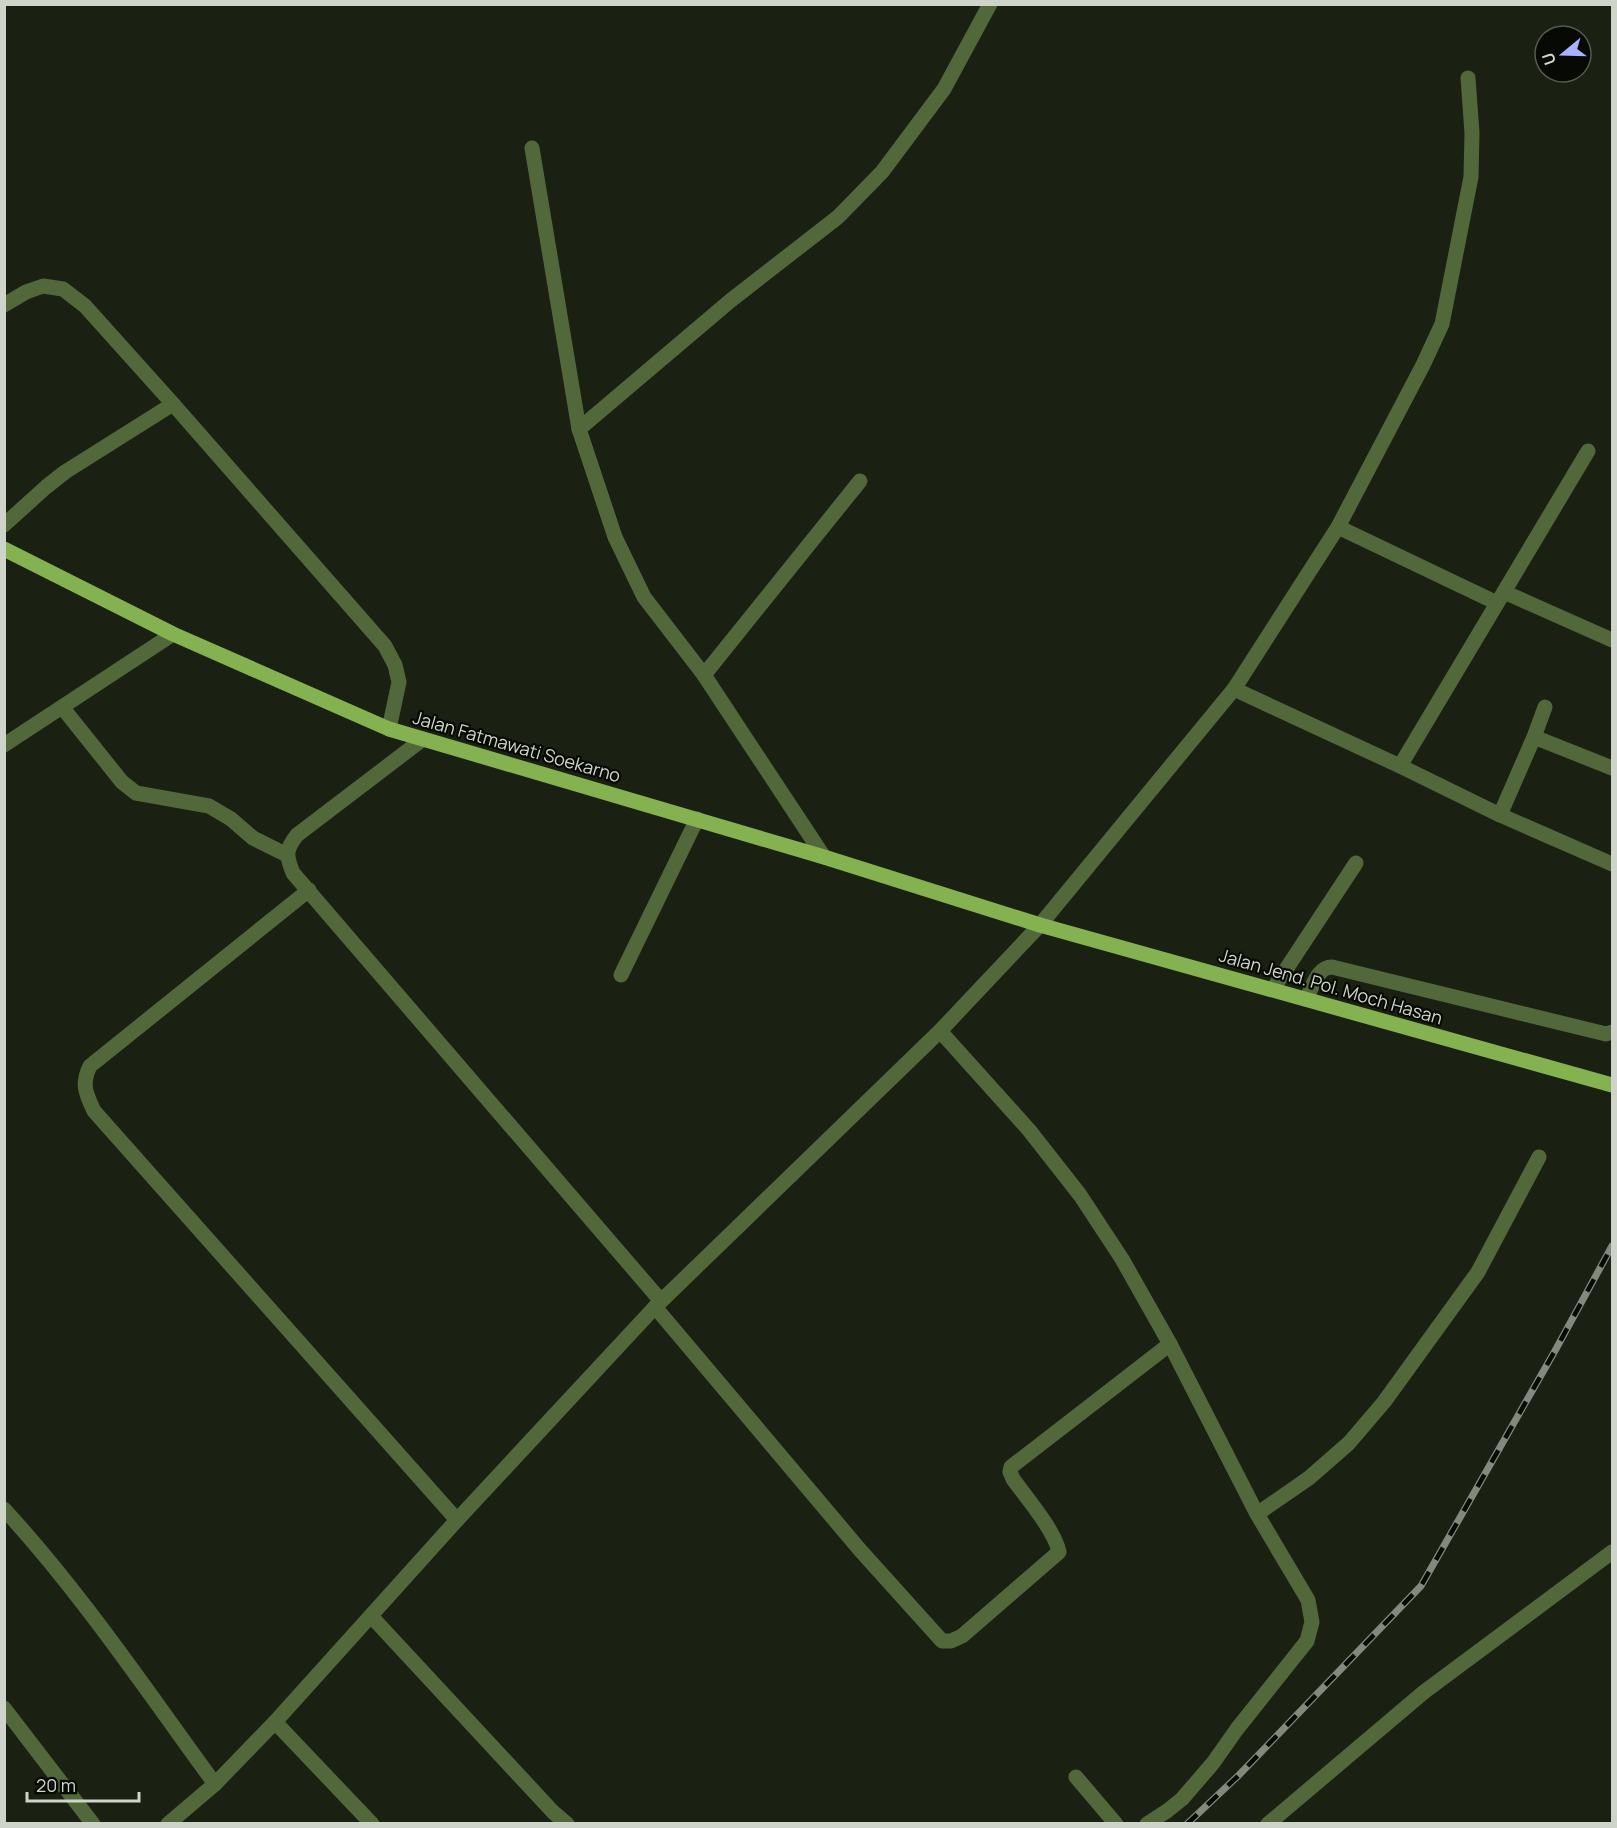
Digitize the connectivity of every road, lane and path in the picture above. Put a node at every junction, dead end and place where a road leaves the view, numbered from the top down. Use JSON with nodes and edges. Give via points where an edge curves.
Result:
{"nodes":[{"id":1,"x":990,"y":4,"type":"edge"},
{"id":2,"x":1468,"y":78,"type":"dead end"},
{"id":3,"x":532,"y":148,"type":"dead end"},
{"id":4,"x":4,"y":305,"type":"edge"},
{"id":5,"x":174,"y":404,"type":"junction"},
{"id":6,"x":579,"y":429,"type":"junction"},
{"id":7,"x":1588,"y":451,"type":"dead end"},
{"id":8,"x":861,"y":481,"type":"dead end"},
{"id":9,"x":4,"y":525,"type":"edge"},
{"id":10,"x":1338,"y":527,"type":"junction"},
{"id":11,"x":4,"y":549,"type":"edge"},
{"id":12,"x":1500,"y":597,"type":"junction"},
{"id":13,"x":173,"y":634,"type":"junction"},
{"id":14,"x":1612,"y":640,"type":"edge"},
{"id":15,"x":704,"y":675,"type":"junction"},
{"id":16,"x":1233,"y":689,"type":"junction"},
{"id":17,"x":62,"y":707,"type":"junction"},
{"id":18,"x":1545,"y":707,"type":"dead end"},
{"id":19,"x":389,"y":729,"type":"junction"},
{"id":20,"x":1534,"y":737,"type":"junction"},
{"id":21,"x":423,"y":739,"type":"junction"},
{"id":22,"x":4,"y":745,"type":"edge"},
{"id":23,"x":1400,"y":766,"type":"junction"},
{"id":24,"x":1612,"y":768,"type":"edge"},
{"id":25,"x":1500,"y":814,"type":"junction"},
{"id":26,"x":697,"y":819,"type":"junction"},
{"id":27,"x":287,"y":855,"type":"junction"},
{"id":28,"x":824,"y":857,"type":"junction"},
{"id":29,"x":1356,"y":863,"type":"dead end"},
{"id":30,"x":1612,"y":864,"type":"edge"},
{"id":31,"x":309,"y":890,"type":"junction"},
{"id":32,"x":1040,"y":925,"type":"junction"},
{"id":33,"x":621,"y":975,"type":"dead end"},
{"id":34,"x":1273,"y":989,"type":"junction"},
{"id":35,"x":1308,"y":996,"type":"junction"},
{"id":36,"x":940,"y":1031,"type":"junction"},
{"id":37,"x":1612,"y":1032,"type":"edge"},
{"id":38,"x":1612,"y":1085,"type":"edge"},
{"id":39,"x":1539,"y":1157,"type":"dead end"},
{"id":40,"x":658,"y":1304,"type":"junction"},
{"id":41,"x":1170,"y":1344,"type":"junction"},
{"id":42,"x":4,"y":1509,"type":"edge"},
{"id":43,"x":1257,"y":1514,"type":"junction"},
{"id":44,"x":457,"y":1520,"type":"junction"},
{"id":45,"x":1612,"y":1552,"type":"edge"},
{"id":46,"x":371,"y":1616,"type":"junction"},
{"id":47,"x":4,"y":1708,"type":"edge"},
{"id":48,"x":275,"y":1722,"type":"junction"},
{"id":49,"x":1076,"y":1777,"type":"dead end"},
{"id":50,"x":215,"y":1784,"type":"junction"},
{"id":51,"x":93,"y":1824,"type":"edge"},
{"id":52,"x":168,"y":1824,"type":"edge"},
{"id":53,"x":372,"y":1824,"type":"edge"},
{"id":54,"x":567,"y":1824,"type":"edge"},
{"id":55,"x":1116,"y":1824,"type":"edge"},
{"id":56,"x":1147,"y":1824,"type":"edge"},
{"id":57,"x":1268,"y":1824,"type":"edge"}],
"edges":[{"from":1,"to":6,"type":"street","via":[[944,89],[882,172],[838,217],[730,301]]},
{"from":2,"to":10,"type":"street","via":[[1471,177],[1442,324]]},
{"from":3,"to":6,"type":"street"},
{"from":4,"to":5,"type":"street","via":[[43,286],[63,289],[85,306]]},
{"from":5,"to":9,"type":"street","via":[[65,472]]},
{"from":5,"to":19,"type":"street","via":[[386,646],[399,682]]},
{"from":6,"to":15,"type":"street","via":[[615,537],[644,597]]},
{"from":7,"to":12,"type":"street"},
{"from":8,"to":15,"type":"street"},
{"from":10,"to":12,"type":"street"},
{"from":10,"to":16,"type":"street"},
{"from":11,"to":13,"type":"main road","name":"Jalan Fatmawati Soekarno"},
{"from":12,"to":14,"type":"street"},
{"from":12,"to":23,"type":"street"},
{"from":13,"to":17,"type":"street"},
{"from":13,"to":19,"type":"main road","name":"Jalan Fatmawati Soekarno"},
{"from":15,"to":28,"type":"street"},
{"from":16,"to":23,"type":"street"},
{"from":16,"to":32,"type":"street"},
{"from":17,"to":22,"type":"street"},
{"from":17,"to":27,"type":"street","via":[[122,782],[136,793],[209,806],[253,838]]},
{"from":18,"to":20,"type":"street"},
{"from":19,"to":21,"type":"main road","name":"Jalan Fatmawati Soekarno"},
{"from":20,"to":24,"type":"street"},
{"from":20,"to":25,"type":"street"},
{"from":21,"to":26,"type":"main road","name":"Jalan Fatmawati Soekarno"},
{"from":21,"to":27,"type":"street","via":[[297,835]]},
{"from":23,"to":25,"type":"street"},
{"from":25,"to":30,"type":"street"},
{"from":26,"to":28,"type":"main road","name":"Jalan Fatmawati Soekarno"},
{"from":26,"to":33,"type":"street"},
{"from":27,"to":31,"type":"street","via":[[293,873]]},
{"from":28,"to":32,"type":"main road","name":"Jalan Fatmawati Soekarno"},
{"from":29,"to":34,"type":"street"},
{"from":31,"to":40,"type":"street"},
{"from":31,"to":44,"type":"street","via":[[90,1066],[84,1085],[94,1111]]},
{"from":32,"to":34,"type":"main road","name":"Jalan Jend. Pol. Moch Hasan"},
{"from":32,"to":36,"type":"street"},
{"from":34,"to":35,"type":"main road","name":"Jalan Jend. Pol. Moch Hasan"},
{"from":35,"to":37,"type":"street","via":[[1319,975],[1326,967],[1332,967],[1606,1035]]},
{"from":35,"to":38,"type":"main road","name":"Jalan Jend. Pol. Moch Hasan"},
{"from":36,"to":40,"type":"street"},
{"from":36,"to":41,"type":"street","via":[[1029,1130],[1080,1195]]},
{"from":39,"to":43,"type":"street","via":[[1478,1272],[1384,1402],[1341,1450]]},
{"from":40,"to":41,"type":"street","via":[[860,1550],[942,1641],[962,1636],[1059,1552],[1052,1534],[1013,1479],[1011,1467]]},
{"from":40,"to":44,"type":"street"},
{"from":41,"to":43,"type":"street"},
{"from":42,"to":50,"type":"street","via":[[76,1594]]},
{"from":43,"to":56,"type":"street","via":[[1308,1600],[1312,1622],[1307,1641],[1182,1799]]},
{"from":44,"to":46,"type":"street"},
{"from":45,"to":57,"type":"street","via":[[1424,1692]]},
{"from":46,"to":48,"type":"street"},
{"from":46,"to":54,"type":"street"},
{"from":47,"to":51,"type":"street"},
{"from":48,"to":50,"type":"street"},
{"from":48,"to":53,"type":"street"},
{"from":49,"to":55,"type":"street"},
{"from":50,"to":52,"type":"street"}]}
